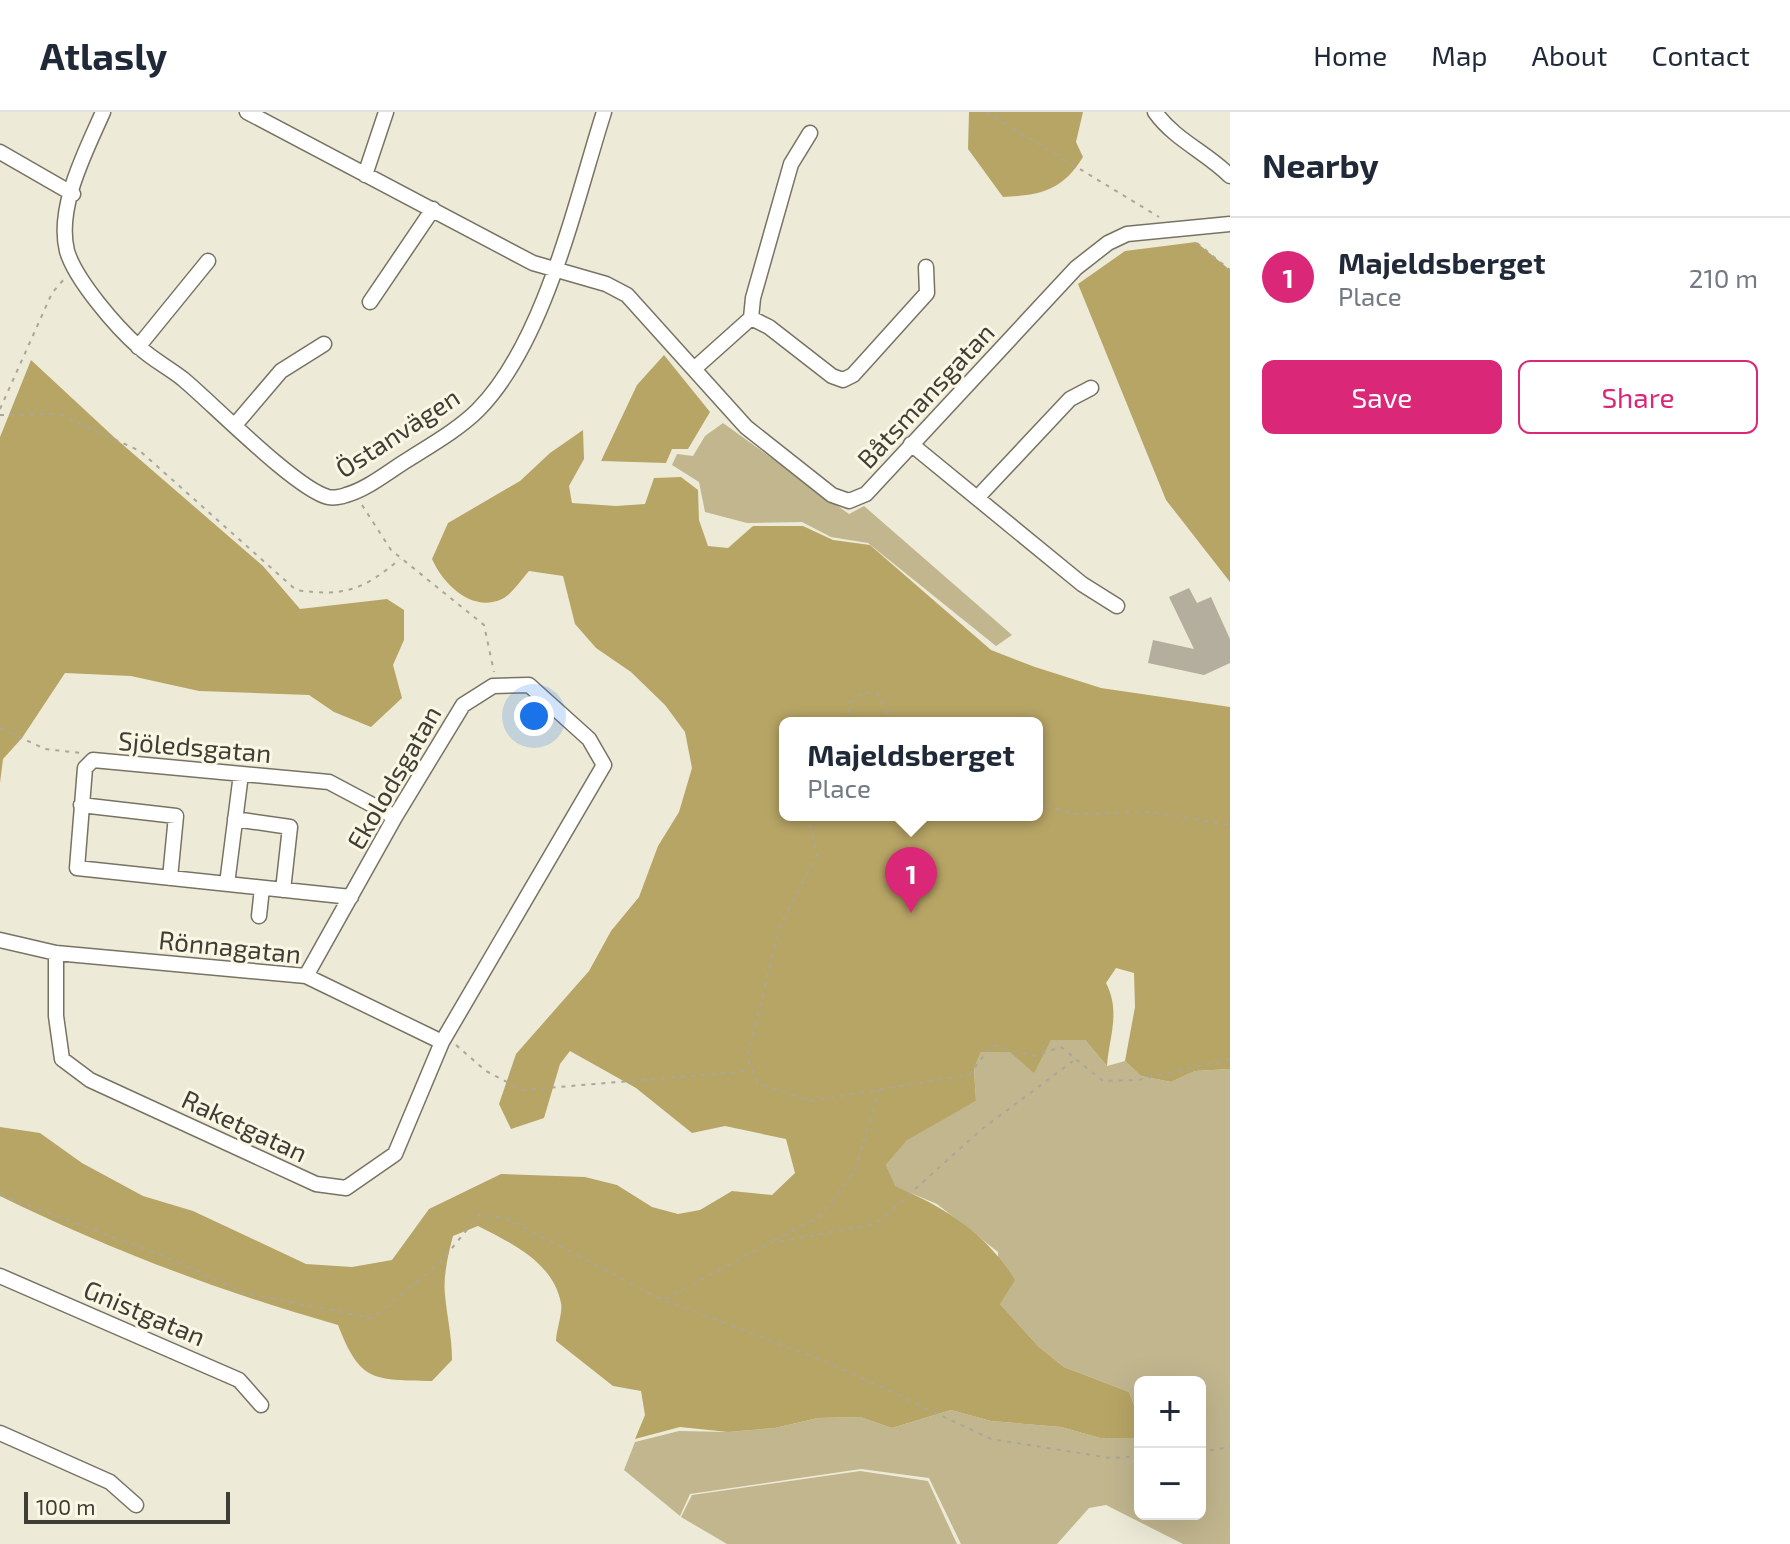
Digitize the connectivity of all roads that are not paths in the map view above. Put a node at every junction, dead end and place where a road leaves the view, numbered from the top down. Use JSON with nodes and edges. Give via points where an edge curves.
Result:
{"nodes":[{"id":1,"x":103,"y":112,"type":"edge"},
{"id":2,"x":247,"y":112,"type":"edge"},
{"id":3,"x":386,"y":112,"type":"edge"},
{"id":4,"x":604,"y":112,"type":"edge"},
{"id":5,"x":1155,"y":112,"type":"edge"},
{"id":6,"x":810,"y":133,"type":"dead end"},
{"id":7,"x":0,"y":152,"type":"edge"},
{"id":8,"x":365,"y":175,"type":"junction"},
{"id":9,"x":1230,"y":176,"type":"edge"},
{"id":10,"x":73,"y":194,"type":"junction"},
{"id":11,"x":433,"y":209,"type":"junction"},
{"id":12,"x":1230,"y":224,"type":"edge"},
{"id":13,"x":208,"y":261,"type":"dead end"},
{"id":14,"x":926,"y":267,"type":"dead end"},
{"id":15,"x":554,"y":270,"type":"junction"},
{"id":16,"x":370,"y":302,"type":"dead end"},
{"id":17,"x":751,"y":318,"type":"junction"},
{"id":18,"x":324,"y":344,"type":"dead end"},
{"id":19,"x":138,"y":347,"type":"junction"},
{"id":20,"x":694,"y":369,"type":"junction"},
{"id":21,"x":1091,"y":388,"type":"dead end"},
{"id":22,"x":235,"y":425,"type":"junction"},
{"id":23,"x":911,"y":444,"type":"junction"},
{"id":24,"x":977,"y":498,"type":"junction"},
{"id":25,"x":1117,"y":606,"type":"dead end"},
{"id":26,"x":241,"y":774,"type":"junction"},
{"id":27,"x":81,"y":805,"type":"junction"},
{"id":28,"x":395,"y":817,"type":"junction"},
{"id":29,"x":235,"y":819,"type":"junction"},
{"id":30,"x":170,"y":878,"type":"junction"},
{"id":31,"x":227,"y":884,"type":"junction"},
{"id":32,"x":262,"y":888,"type":"junction"},
{"id":33,"x":283,"y":890,"type":"junction"},
{"id":34,"x":351,"y":897,"type":"junction"},
{"id":35,"x":259,"y":916,"type":"dead end"},
{"id":36,"x":0,"y":940,"type":"edge"},
{"id":37,"x":56,"y":953,"type":"junction"},
{"id":38,"x":306,"y":976,"type":"junction"},
{"id":39,"x":444,"y":1039,"type":"junction"},
{"id":40,"x":0,"y":1276,"type":"edge"},
{"id":41,"x":261,"y":1405,"type":"dead end"},
{"id":42,"x":0,"y":1433,"type":"edge"},
{"id":43,"x":136,"y":1505,"type":"dead end"}],
"edges":[{"from":1,"to":10,"type":"street","name":"Östanvägen"},
{"from":2,"to":8,"type":"street","name":"Båtsmansgatan"},
{"from":3,"to":8,"type":"street"},
{"from":4,"to":15,"type":"street","name":"Östanvägen"},
{"from":5,"to":9,"type":"street","via":[[1169,131]]},
{"from":6,"to":17,"type":"street","via":[[791,164]]},
{"from":7,"to":10,"type":"street"},
{"from":8,"to":11,"type":"street","name":"Båtsmansgatan"},
{"from":10,"to":19,"type":"street","name":"Östanvägen","via":[[66,222],[74,268]]},
{"from":11,"to":15,"type":"street","name":"Båtsmansgatan"},
{"from":11,"to":16,"type":"street"},
{"from":12,"to":23,"type":"street","name":"Båtsmansgatan","via":[[1127,234],[1097,250]]},
{"from":13,"to":19,"type":"street"},
{"from":14,"to":17,"type":"street","via":[[927,293],[843,380]]},
{"from":15,"to":20,"type":"street","name":"Båtsmansgatan","via":[[627,295]]},
{"from":15,"to":22,"type":"street","name":"Östanvägen","via":[[515,362],[476,412],[353,493],[328,497],[309,487]]},
{"from":17,"to":20,"type":"street"},
{"from":18,"to":22,"type":"street","via":[[281,371]]},
{"from":19,"to":22,"type":"street","name":"Östanvägen"},
{"from":20,"to":23,"type":"street","name":"Båtsmansgatan","via":[[746,427],[832,495],[849,501],[866,494]]},
{"from":21,"to":24,"type":"street","via":[[1070,399]]},
{"from":23,"to":24,"type":"street"},
{"from":24,"to":25,"type":"street"},
{"from":26,"to":27,"type":"street","name":"Sjöledsgatan","via":[[93,760],[85,768]]},
{"from":26,"to":28,"type":"street","name":"Sjöledsgatan","via":[[329,782]]},
{"from":26,"to":29,"type":"street"},
{"from":27,"to":30,"type":"street","name":"Sjöledsgatan","via":[[77,868]]},
{"from":27,"to":30,"type":"street","via":[[176,816]]},
{"from":28,"to":34,"type":"street","name":"Ekolodsgatan"},
{"from":28,"to":39,"type":"street","name":"Ekolodsgatan","via":[[463,705],[496,685],[529,685],[589,739],[604,765]]},
{"from":29,"to":31,"type":"street"},
{"from":29,"to":33,"type":"street","via":[[290,827]]},
{"from":30,"to":31,"type":"street"},
{"from":31,"to":32,"type":"street"},
{"from":32,"to":33,"type":"street"},
{"from":32,"to":35,"type":"street"},
{"from":33,"to":34,"type":"street"},
{"from":34,"to":38,"type":"street","name":"Ekolodsgatan"},
{"from":36,"to":37,"type":"street","name":"Rönnagatan"},
{"from":37,"to":38,"type":"street","name":"Rönnagatan"},
{"from":37,"to":39,"type":"street","name":"Raketgatan","via":[[62,1059],[90,1080],[316,1184],[346,1188],[395,1154]]},
{"from":38,"to":39,"type":"street","name":"Rönnagatan"},
{"from":40,"to":41,"type":"street","name":"Gnistgatan","via":[[239,1380]]},
{"from":42,"to":43,"type":"street","via":[[110,1482]]}]}
